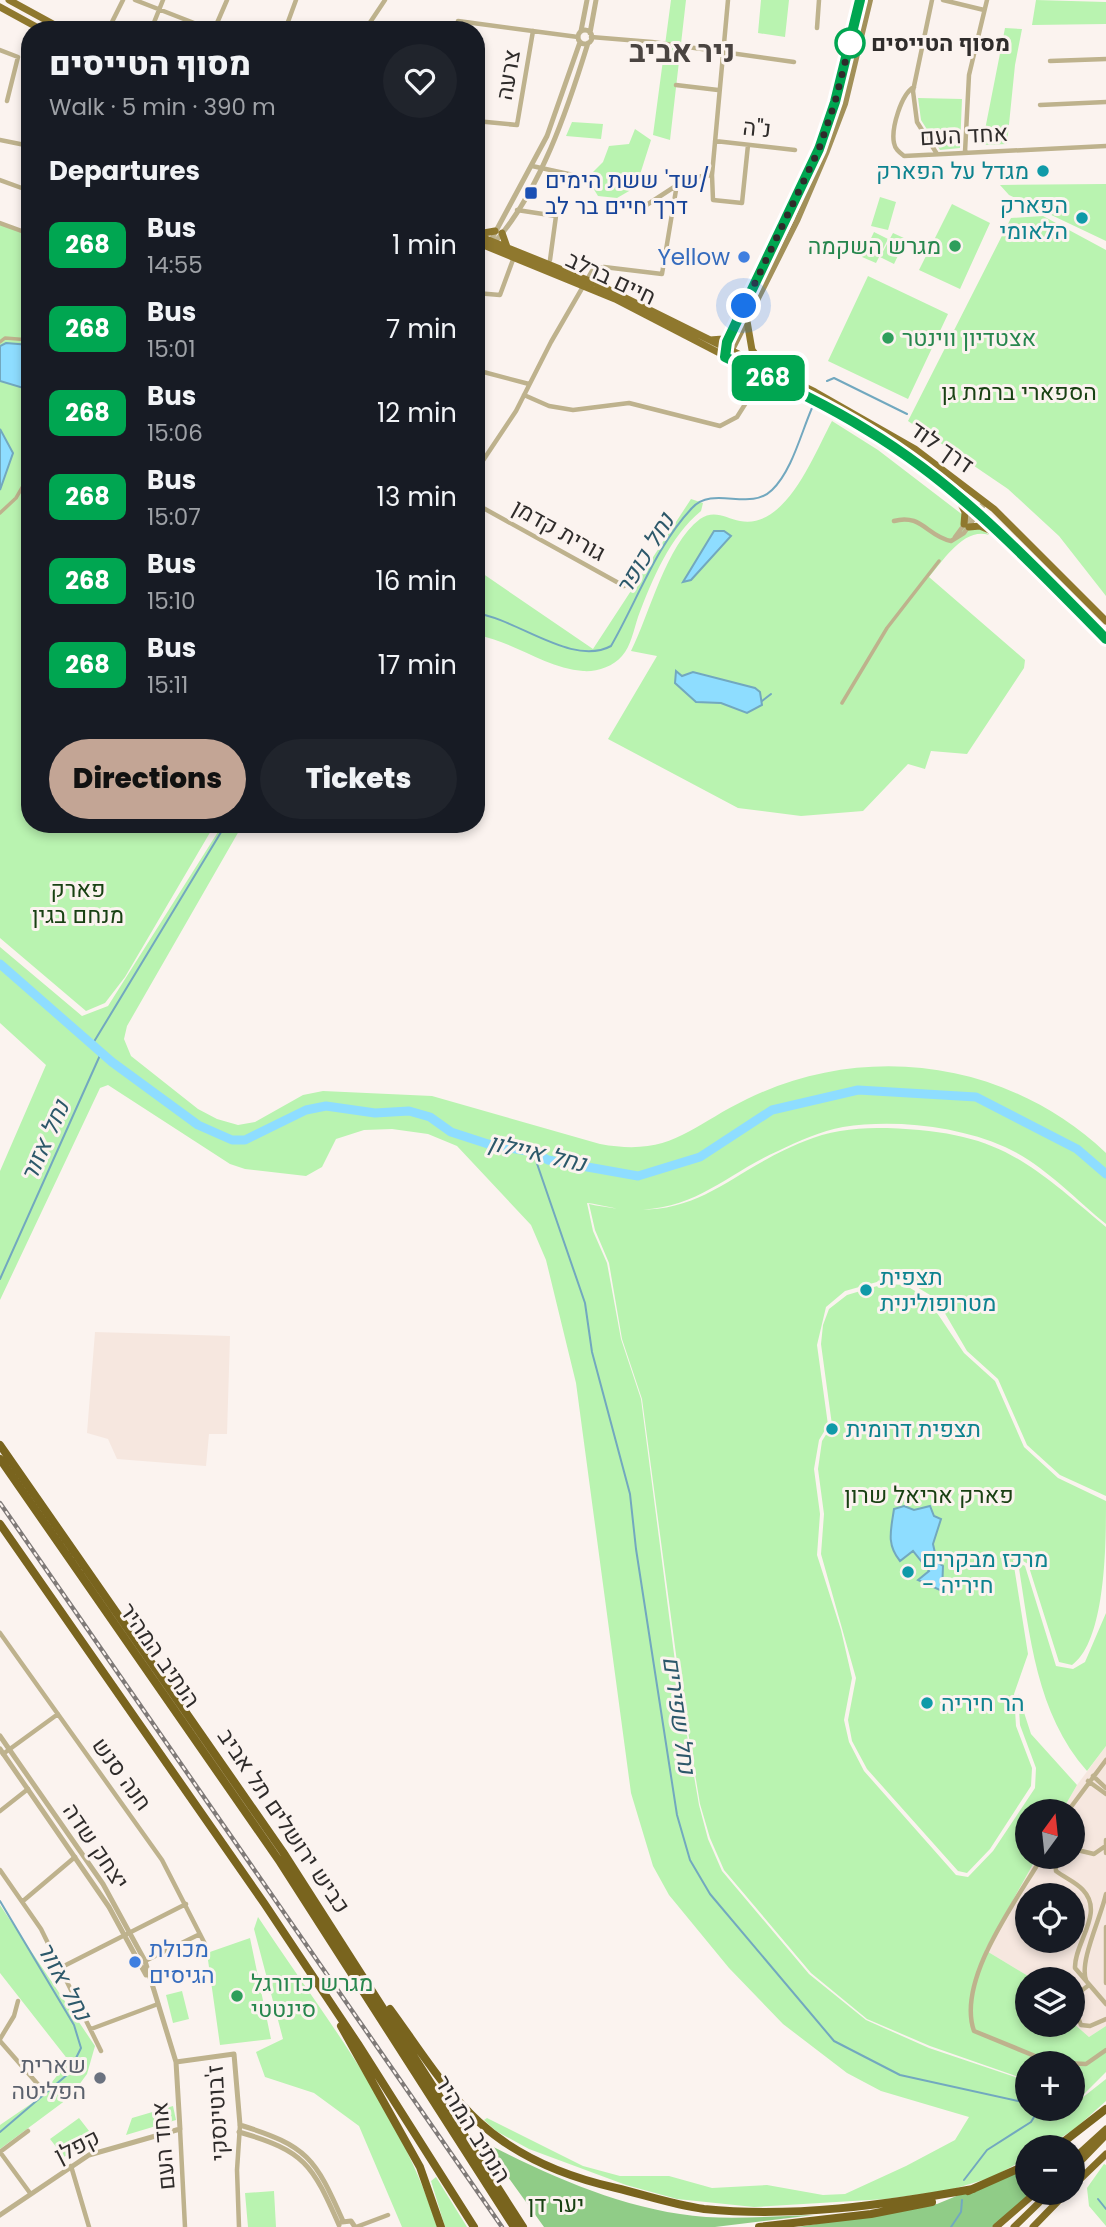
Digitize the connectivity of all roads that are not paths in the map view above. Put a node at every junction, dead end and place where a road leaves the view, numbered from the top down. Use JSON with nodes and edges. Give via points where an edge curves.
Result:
{"nodes":[{"id":1,"x":9,"y":0,"type":"edge"},
{"id":2,"x":123,"y":0,"type":"edge"},
{"id":3,"x":135,"y":0,"type":"edge"},
{"id":4,"x":163,"y":0,"type":"edge"},
{"id":5,"x":227,"y":0,"type":"edge"},
{"id":6,"x":296,"y":0,"type":"edge"},
{"id":7,"x":384,"y":0,"type":"edge"},
{"id":8,"x":587,"y":0,"type":"edge"},
{"id":9,"x":596,"y":0,"type":"edge"},
{"id":10,"x":727,"y":0,"type":"edge"},
{"id":11,"x":819,"y":0,"type":"edge"},
{"id":12,"x":860,"y":0,"type":"edge"},
{"id":13,"x":870,"y":0,"type":"edge"},
{"id":14,"x":932,"y":0,"type":"edge"},
{"id":15,"x":943,"y":0,"type":"edge"},
{"id":16,"x":987,"y":0,"type":"edge"},
{"id":17,"x":0,"y":7,"type":"edge"},
{"id":18,"x":160,"y":10,"type":"junction"},
{"id":19,"x":985,"y":10,"type":"junction"},
{"id":20,"x":26,"y":21,"type":"edge"},
{"id":21,"x":48,"y":21,"type":"edge"},
{"id":22,"x":112,"y":21,"type":"edge"},
{"id":23,"x":155,"y":21,"type":"edge"},
{"id":24,"x":193,"y":21,"type":"edge"},
{"id":25,"x":217,"y":21,"type":"edge"},
{"id":26,"x":288,"y":21,"type":"edge"},
{"id":27,"x":371,"y":21,"type":"edge"},
{"id":28,"x":485,"y":25,"type":"edge"},
{"id":29,"x":817,"y":28,"type":"dead end"},
{"id":30,"x":533,"y":31,"type":"junction"},
{"id":31,"x":580,"y":37,"type":"junction"},
{"id":32,"x":590,"y":38,"type":"junction"},
{"id":33,"x":0,"y":50,"type":"edge"},
{"id":34,"x":721,"y":51,"type":"junction"},
{"id":35,"x":1106,"y":59,"type":"edge"},
{"id":36,"x":1050,"y":61,"type":"dead end"},
{"id":37,"x":794,"y":62,"type":"dead end"},
{"id":38,"x":676,"y":85,"type":"dead end"},
{"id":39,"x":914,"y":87,"type":"junction"},
{"id":40,"x":719,"y":90,"type":"junction"},
{"id":41,"x":7,"y":101,"type":"dead end"},
{"id":42,"x":1106,"y":102,"type":"edge"},
{"id":43,"x":1040,"y":105,"type":"dead end"},
{"id":44,"x":485,"y":122,"type":"edge"},
{"id":45,"x":0,"y":140,"type":"edge"},
{"id":46,"x":715,"y":141,"type":"junction"},
{"id":47,"x":21,"y":144,"type":"edge"},
{"id":48,"x":748,"y":145,"type":"junction"},
{"id":49,"x":1106,"y":146,"type":"edge"},
{"id":50,"x":795,"y":150,"type":"dead end"},
{"id":51,"x":965,"y":152,"type":"junction"},
{"id":52,"x":937,"y":153,"type":"junction"},
{"id":53,"x":533,"y":166,"type":"junction"},
{"id":54,"x":540,"y":170,"type":"junction"},
{"id":55,"x":712,"y":174,"type":"junction"},
{"id":56,"x":587,"y":178,"type":"dead end"},
{"id":57,"x":0,"y":180,"type":"edge"},
{"id":58,"x":677,"y":184,"type":"junction"},
{"id":59,"x":21,"y":188,"type":"edge"},
{"id":60,"x":645,"y":206,"type":"dead end"},
{"id":61,"x":516,"y":210,"type":"junction"},
{"id":62,"x":0,"y":223,"type":"edge"},
{"id":63,"x":21,"y":231,"type":"edge"},
{"id":64,"x":498,"y":232,"type":"junction"},
{"id":65,"x":485,"y":233,"type":"edge"},
{"id":66,"x":485,"y":240,"type":"edge"},
{"id":67,"x":485,"y":243,"type":"edge"},
{"id":68,"x":490,"y":243,"type":"junction"},
{"id":69,"x":512,"y":253,"type":"junction"},
{"id":70,"x":550,"y":260,"type":"dead end"},
{"id":71,"x":598,"y":267,"type":"junction"},
{"id":72,"x":585,"y":282,"type":"junction"},
{"id":73,"x":597,"y":284,"type":"junction"},
{"id":74,"x":485,"y":294,"type":"edge"},
{"id":75,"x":747,"y":321,"type":"junction"},
{"id":76,"x":732,"y":332,"type":"junction"},
{"id":77,"x":21,"y":339,"type":"edge"},
{"id":78,"x":706,"y":339,"type":"junction"},
{"id":79,"x":0,"y":342,"type":"edge"},
{"id":80,"x":728,"y":350,"type":"junction"},
{"id":81,"x":725,"y":357,"type":"junction"},
{"id":82,"x":771,"y":370,"type":"junction"},
{"id":83,"x":485,"y":372,"type":"edge"},
{"id":84,"x":763,"y":376,"type":"junction"},
{"id":85,"x":530,"y":384,"type":"junction"},
{"id":86,"x":524,"y":395,"type":"junction"},
{"id":87,"x":485,"y":457,"type":"edge"},
{"id":88,"x":21,"y":489,"type":"edge"},
{"id":89,"x":955,"y":494,"type":"junction"},
{"id":90,"x":986,"y":502,"type":"junction"},
{"id":91,"x":485,"y":509,"type":"edge"},
{"id":92,"x":977,"y":512,"type":"junction"},
{"id":93,"x":0,"y":513,"type":"edge"},
{"id":94,"x":894,"y":521,"type":"dead end"},
{"id":95,"x":966,"y":526,"type":"junction"},
{"id":96,"x":1006,"y":538,"type":"junction"},
{"id":97,"x":939,"y":561,"type":"dead end"},
{"id":98,"x":624,"y":586,"type":"dead end"},
{"id":99,"x":1106,"y":621,"type":"edge"},
{"id":100,"x":1106,"y":639,"type":"edge"},
{"id":101,"x":842,"y":704,"type":"dead end"},
{"id":102,"x":0,"y":1445,"type":"edge"},
{"id":103,"x":0,"y":1459,"type":"edge"},
{"id":104,"x":0,"y":1524,"type":"edge"},
{"id":105,"x":0,"y":1633,"type":"edge"},
{"id":106,"x":58,"y":1714,"type":"junction"},
{"id":107,"x":0,"y":1736,"type":"edge"},
{"id":108,"x":9,"y":1749,"type":"junction"},
{"id":109,"x":2,"y":1752,"type":"edge"},
{"id":110,"x":1106,"y":1760,"type":"edge"},
{"id":111,"x":1093,"y":1776,"type":"junction"},
{"id":112,"x":1088,"y":1781,"type":"junction"},
{"id":113,"x":1106,"y":1788,"type":"edge"},
{"id":114,"x":28,"y":1789,"type":"junction"},
{"id":115,"x":1106,"y":1794,"type":"edge"},
{"id":116,"x":1076,"y":1799,"type":"edge"},
{"id":117,"x":0,"y":1811,"type":"edge"},
{"id":118,"x":1106,"y":1840,"type":"edge"},
{"id":119,"x":1105,"y":1850,"type":"edge"},
{"id":120,"x":1085,"y":1852,"type":"edge"},
{"id":121,"x":75,"y":1857,"type":"junction"},
{"id":122,"x":1035,"y":1869,"type":"edge"},
{"id":123,"x":1055,"y":1869,"type":"edge"},
{"id":124,"x":0,"y":1870,"type":"edge"},
{"id":125,"x":1106,"y":1894,"type":"edge"},
{"id":126,"x":23,"y":1901,"type":"junction"},
{"id":127,"x":186,"y":1904,"type":"junction"},
{"id":128,"x":1106,"y":1927,"type":"edge"},
{"id":129,"x":128,"y":1934,"type":"junction"},
{"id":130,"x":200,"y":1934,"type":"junction"},
{"id":131,"x":341,"y":1940,"type":"junction"},
{"id":132,"x":205,"y":1944,"type":"dead end"},
{"id":133,"x":145,"y":1961,"type":"junction"},
{"id":134,"x":60,"y":1968,"type":"junction"},
{"id":135,"x":314,"y":1978,"type":"junction"},
{"id":136,"x":149,"y":1981,"type":"junction"},
{"id":137,"x":1106,"y":1983,"type":"edge"},
{"id":138,"x":1089,"y":1985,"type":"junction"},
{"id":139,"x":1085,"y":1988,"type":"edge"},
{"id":140,"x":18,"y":2001,"type":"dead end"},
{"id":141,"x":158,"y":2004,"type":"junction"},
{"id":142,"x":1106,"y":2004,"type":"edge"},
{"id":143,"x":1106,"y":2019,"type":"edge"},
{"id":144,"x":1085,"y":2025,"type":"edge"},
{"id":145,"x":91,"y":2029,"type":"junction"},
{"id":146,"x":0,"y":2040,"type":"edge"},
{"id":147,"x":1106,"y":2050,"type":"edge"},
{"id":148,"x":1023,"y":2051,"type":"edge"},
{"id":149,"x":101,"y":2052,"type":"dead end"},
{"id":150,"x":176,"y":2062,"type":"junction"},
{"id":151,"x":1085,"y":2064,"type":"edge"},
{"id":152,"x":42,"y":2089,"type":"dead end"},
{"id":153,"x":1106,"y":2109,"type":"edge"},
{"id":154,"x":180,"y":2129,"type":"junction"},
{"id":155,"x":239,"y":2129,"type":"junction"},
{"id":156,"x":28,"y":2131,"type":"dead end"},
{"id":157,"x":1106,"y":2132,"type":"edge"},
{"id":158,"x":1072,"y":2135,"type":"edge"},
{"id":159,"x":1085,"y":2149,"type":"edge"},
{"id":160,"x":0,"y":2152,"type":"edge"},
{"id":161,"x":1106,"y":2154,"type":"edge"},
{"id":162,"x":1085,"y":2156,"type":"edge"},
{"id":163,"x":71,"y":2166,"type":"junction"},
{"id":164,"x":1015,"y":2170,"type":"edge"},
{"id":165,"x":1085,"y":2174,"type":"edge"},
{"id":166,"x":973,"y":2189,"type":"junction"},
{"id":167,"x":30,"y":2193,"type":"junction"},
{"id":168,"x":1021,"y":2205,"type":"edge"},
{"id":169,"x":1037,"y":2205,"type":"edge"},
{"id":170,"x":1054,"y":2205,"type":"edge"},
{"id":171,"x":0,"y":2215,"type":"edge"},
{"id":172,"x":388,"y":2215,"type":"dead end"},
{"id":173,"x":340,"y":2224,"type":"edge"},
{"id":174,"x":89,"y":2227,"type":"edge"},
{"id":175,"x":185,"y":2227,"type":"edge"},
{"id":176,"x":239,"y":2227,"type":"edge"},
{"id":177,"x":355,"y":2227,"type":"edge"},
{"id":178,"x":441,"y":2227,"type":"edge"},
{"id":179,"x":474,"y":2227,"type":"edge"},
{"id":180,"x":514,"y":2227,"type":"edge"},
{"id":181,"x":525,"y":2227,"type":"edge"},
{"id":182,"x":759,"y":2227,"type":"edge"},
{"id":183,"x":996,"y":2227,"type":"edge"},
{"id":184,"x":1014,"y":2227,"type":"edge"},
{"id":185,"x":1033,"y":2227,"type":"edge"}],
"edges":[{"from":1,"to":21,"type":"main road"},
{"from":2,"to":22,"type":"street"},
{"from":3,"to":18,"type":"street"},
{"from":4,"to":18,"type":"street"},
{"from":5,"to":25,"type":"street"},
{"from":6,"to":26,"type":"street"},
{"from":7,"to":27,"type":"street"},
{"from":8,"to":31,"type":"street"},
{"from":9,"to":32,"type":"street"},
{"from":10,"to":34,"type":"street"},
{"from":11,"to":29,"type":"street"},
{"from":12,"to":76,"type":"main road","via":[[819,149]]},
{"from":13,"to":75,"type":"main road","via":[[836,128],[797,221]]},
{"from":14,"to":39,"type":"street"},
{"from":15,"to":19,"type":"street"},
{"from":16,"to":19,"type":"street"},
{"from":17,"to":20,"type":"main road"},
{"from":18,"to":23,"type":"street"},
{"from":18,"to":24,"type":"street"},
{"from":19,"to":51,"type":"street","via":[[969,75]]},
{"from":28,"to":30,"type":"street"},
{"from":30,"to":31,"type":"street"},
{"from":30,"to":44,"type":"street","name":"צרעה","via":[[517,125]]},
{"from":31,"to":32,"type":"street"},
{"from":31,"to":32,"type":"street"},
{"from":31,"to":53,"type":"street"},
{"from":32,"to":34,"type":"street"},
{"from":32,"to":54,"type":"street","via":[[557,136]]},
{"from":33,"to":41,"type":"street","via":[[18,57]]},
{"from":34,"to":37,"type":"street"},
{"from":34,"to":40,"type":"street"},
{"from":35,"to":36,"type":"street"},
{"from":38,"to":40,"type":"street"},
{"from":39,"to":52,"type":"street","via":[[916,122]]},
{"from":39,"to":52,"type":"street","name":"אחד העם","via":[[900,110],[893,141],[904,156]]},
{"from":40,"to":46,"type":"street"},
{"from":42,"to":43,"type":"street"},
{"from":45,"to":47,"type":"street"},
{"from":46,"to":48,"type":"street","name":"נ\"ה"},
{"from":46,"to":55,"type":"street"},
{"from":48,"to":50,"type":"street","name":"נ\"ה"},
{"from":48,"to":55,"type":"street","via":[[742,203],[713,200]]},
{"from":49,"to":51,"type":"street","name":"אחד העם"},
{"from":51,"to":52,"type":"street","name":"אחד העם"},
{"from":53,"to":54,"type":"street"},
{"from":53,"to":64,"type":"street"},
{"from":54,"to":56,"type":"street"},
{"from":54,"to":61,"type":"street"},
{"from":55,"to":58,"type":"street"},
{"from":57,"to":59,"type":"street"},
{"from":58,"to":60,"type":"street"},
{"from":58,"to":71,"type":"street","via":[[662,274]]},
{"from":61,"to":64,"type":"street"},
{"from":61,"to":70,"type":"street","via":[[556,216]]},
{"from":62,"to":63,"type":"street"},
{"from":64,"to":65,"type":"main road"},
{"from":64,"to":68,"type":"street"},
{"from":64,"to":69,"type":"main road"},
{"from":66,"to":68,"type":"main road","name":"חיים ברלב"},
{"from":67,"to":68,"type":"main road","name":"חיים ברלב"},
{"from":68,"to":69,"type":"main road","name":"חיים ברלב"},
{"from":69,"to":72,"type":"main road","name":"חיים ברלב"},
{"from":69,"to":74,"type":"street","via":[[500,295]]},
{"from":71,"to":72,"type":"street"},
{"from":71,"to":73,"type":"street"},
{"from":72,"to":73,"type":"main road","name":"חיים ברלב"},
{"from":72,"to":81,"type":"main road","name":"חיים ברלב"},
{"from":72,"to":85,"type":"street"},
{"from":73,"to":78,"type":"main road","name":"חיים ברלב"},
{"from":75,"to":80,"type":"main road"},
{"from":75,"to":82,"type":"main road","via":[[752,350]]},
{"from":76,"to":78,"type":"main road","via":[[721,340]]},
{"from":76,"to":80,"type":"main road"},
{"from":77,"to":79,"type":"street"},
{"from":78,"to":80,"type":"main road","name":"חיים ברלב"},
{"from":80,"to":81,"type":"main road"},
{"from":80,"to":82,"type":"main road","name":"דרך לוד"},
{"from":81,"to":84,"type":"main road","name":"דרך לוד"},
{"from":82,"to":90,"type":"main road","name":"דרך לוד","via":[[915,449]]},
{"from":83,"to":85,"type":"street"},
{"from":84,"to":86,"type":"street","via":[[737,417],[720,426],[629,403],[573,410]]},
{"from":84,"to":89,"type":"main road","name":"דרך לוד","via":[[867,430]]},
{"from":85,"to":86,"type":"street"},
{"from":86,"to":87,"type":"street"},
{"from":88,"to":93,"type":"street"},
{"from":89,"to":92,"type":"main road","name":"דרך לוד"},
{"from":89,"to":95,"type":"main road","via":[[965,512]]},
{"from":90,"to":92,"type":"street"},
{"from":90,"to":99,"type":"main road","name":"דרך לוד"},
{"from":91,"to":98,"type":"street","name":"גורית קדמן"},
{"from":92,"to":95,"type":"street"},
{"from":92,"to":96,"type":"main road","name":"דרך לוד"},
{"from":94,"to":95,"type":"street","via":[[918,522],[953,541]]},
{"from":95,"to":96,"type":"main road","via":[[983,526]]},
{"from":96,"to":100,"type":"main road","name":"דרך לוד"},
{"from":97,"to":101,"type":"street","via":[[887,628]]},
{"from":102,"to":131,"type":"highway","name":"כביש ירושלים תל אביב"},
{"from":103,"to":180,"type":"highway","name":"הנתיב המהיר","via":[[280,1862]]},
{"from":104,"to":135,"type":"highway"},
{"from":105,"to":106,"type":"street","name":"חנה סנש"},
{"from":106,"to":108,"type":"street"},
{"from":106,"to":127,"type":"street","name":"חנה סנש","via":[[162,1860]]},
{"from":107,"to":108,"type":"street","name":"יצחק שדה"},
{"from":108,"to":109,"type":"street"},
{"from":108,"to":129,"type":"street","name":"יצחק שדה","via":[[103,1884]]},
{"from":109,"to":114,"type":"street","name":"יצחק שדה"},
{"from":110,"to":111,"type":"street"},
{"from":111,"to":112,"type":"street"},
{"from":111,"to":113,"type":"street"},
{"from":112,"to":115,"type":"street"},
{"from":112,"to":116,"type":"street"},
{"from":114,"to":117,"type":"street"},
{"from":114,"to":121,"type":"street","name":"יצחק שדה"},
{"from":118,"to":119,"type":"street"},
{"from":119,"to":120,"type":"street"},
{"from":121,"to":126,"type":"street"},
{"from":121,"to":129,"type":"street","name":"יצחק שדה"},
{"from":122,"to":148,"type":"street","via":[[978,1971],[971,2011],[974,2031]]},
{"from":123,"to":138,"type":"street","via":[[1089,1898],[1090,1916],[1075,1963]]},
{"from":124,"to":126,"type":"street"},
{"from":125,"to":138,"type":"street","via":[[1084,1963]]},
{"from":126,"to":134,"type":"street"},
{"from":127,"to":129,"type":"street"},
{"from":127,"to":130,"type":"street","name":"חנה סנש"},
{"from":128,"to":137,"type":"street"},
{"from":129,"to":133,"type":"street","name":"יצחק שדה"},
{"from":129,"to":134,"type":"street"},
{"from":129,"to":136,"type":"street","name":"יצחק שדה"},
{"from":130,"to":132,"type":"street","name":"חנה סנש"},
{"from":130,"to":133,"type":"street"},
{"from":131,"to":166,"type":"highway","via":[[471,2114],[504,2141],[564,2172],[597,2185],[677,2204],[745,2211],[871,2206]]},
{"from":131,"to":181,"type":"highway","name":"כביש ירושלים תל אביב"},
{"from":133,"to":136,"type":"street","name":"יצחק שדה"},
{"from":134,"to":145,"type":"street"},
{"from":135,"to":178,"type":"highway","via":[[420,2167]]},
{"from":135,"to":179,"type":"highway"},
{"from":136,"to":141,"type":"street","name":"יצחק שדה"},
{"from":138,"to":139,"type":"street"},
{"from":138,"to":142,"type":"street"},
{"from":140,"to":146,"type":"street"},
{"from":141,"to":145,"type":"street"},
{"from":141,"to":150,"type":"street","name":"יצחק שדה"},
{"from":143,"to":144,"type":"street"},
{"from":145,"to":149,"type":"street"},
{"from":146,"to":152,"type":"street"},
{"from":147,"to":151,"type":"street"},
{"from":150,"to":154,"type":"street","name":"אחד העם"},
{"from":150,"to":155,"type":"street","name":"ז'בוטינסקי","via":[[234,2053]]},
{"from":153,"to":158,"type":"highway"},
{"from":154,"to":163,"type":"street","name":"קפלן","via":[[124,2143]]},
{"from":154,"to":175,"type":"street","name":"אחד העם"},
{"from":155,"to":173,"type":"street","via":[[284,2140],[305,2153],[322,2174]]},
{"from":155,"to":176,"type":"street","name":"ז'בוטינסקי"},
{"from":156,"to":160,"type":"street"},
{"from":157,"to":159,"type":"highway"},
{"from":157,"to":162,"type":"highway"},
{"from":160,"to":167,"type":"street"},
{"from":161,"to":165,"type":"highway"},
{"from":163,"to":167,"type":"street","name":"קפלן"},
{"from":163,"to":174,"type":"street"},
{"from":164,"to":166,"type":"highway"},
{"from":166,"to":182,"type":"highway","via":[[871,2214]]},
{"from":167,"to":171,"type":"street","name":"קפלן"},
{"from":168,"to":183,"type":"highway"},
{"from":169,"to":184,"type":"highway"},
{"from":170,"to":185,"type":"highway"},
{"from":172,"to":177,"type":"street"},
{"from":173,"to":177,"type":"street","via":[[351,2221]]}]}
